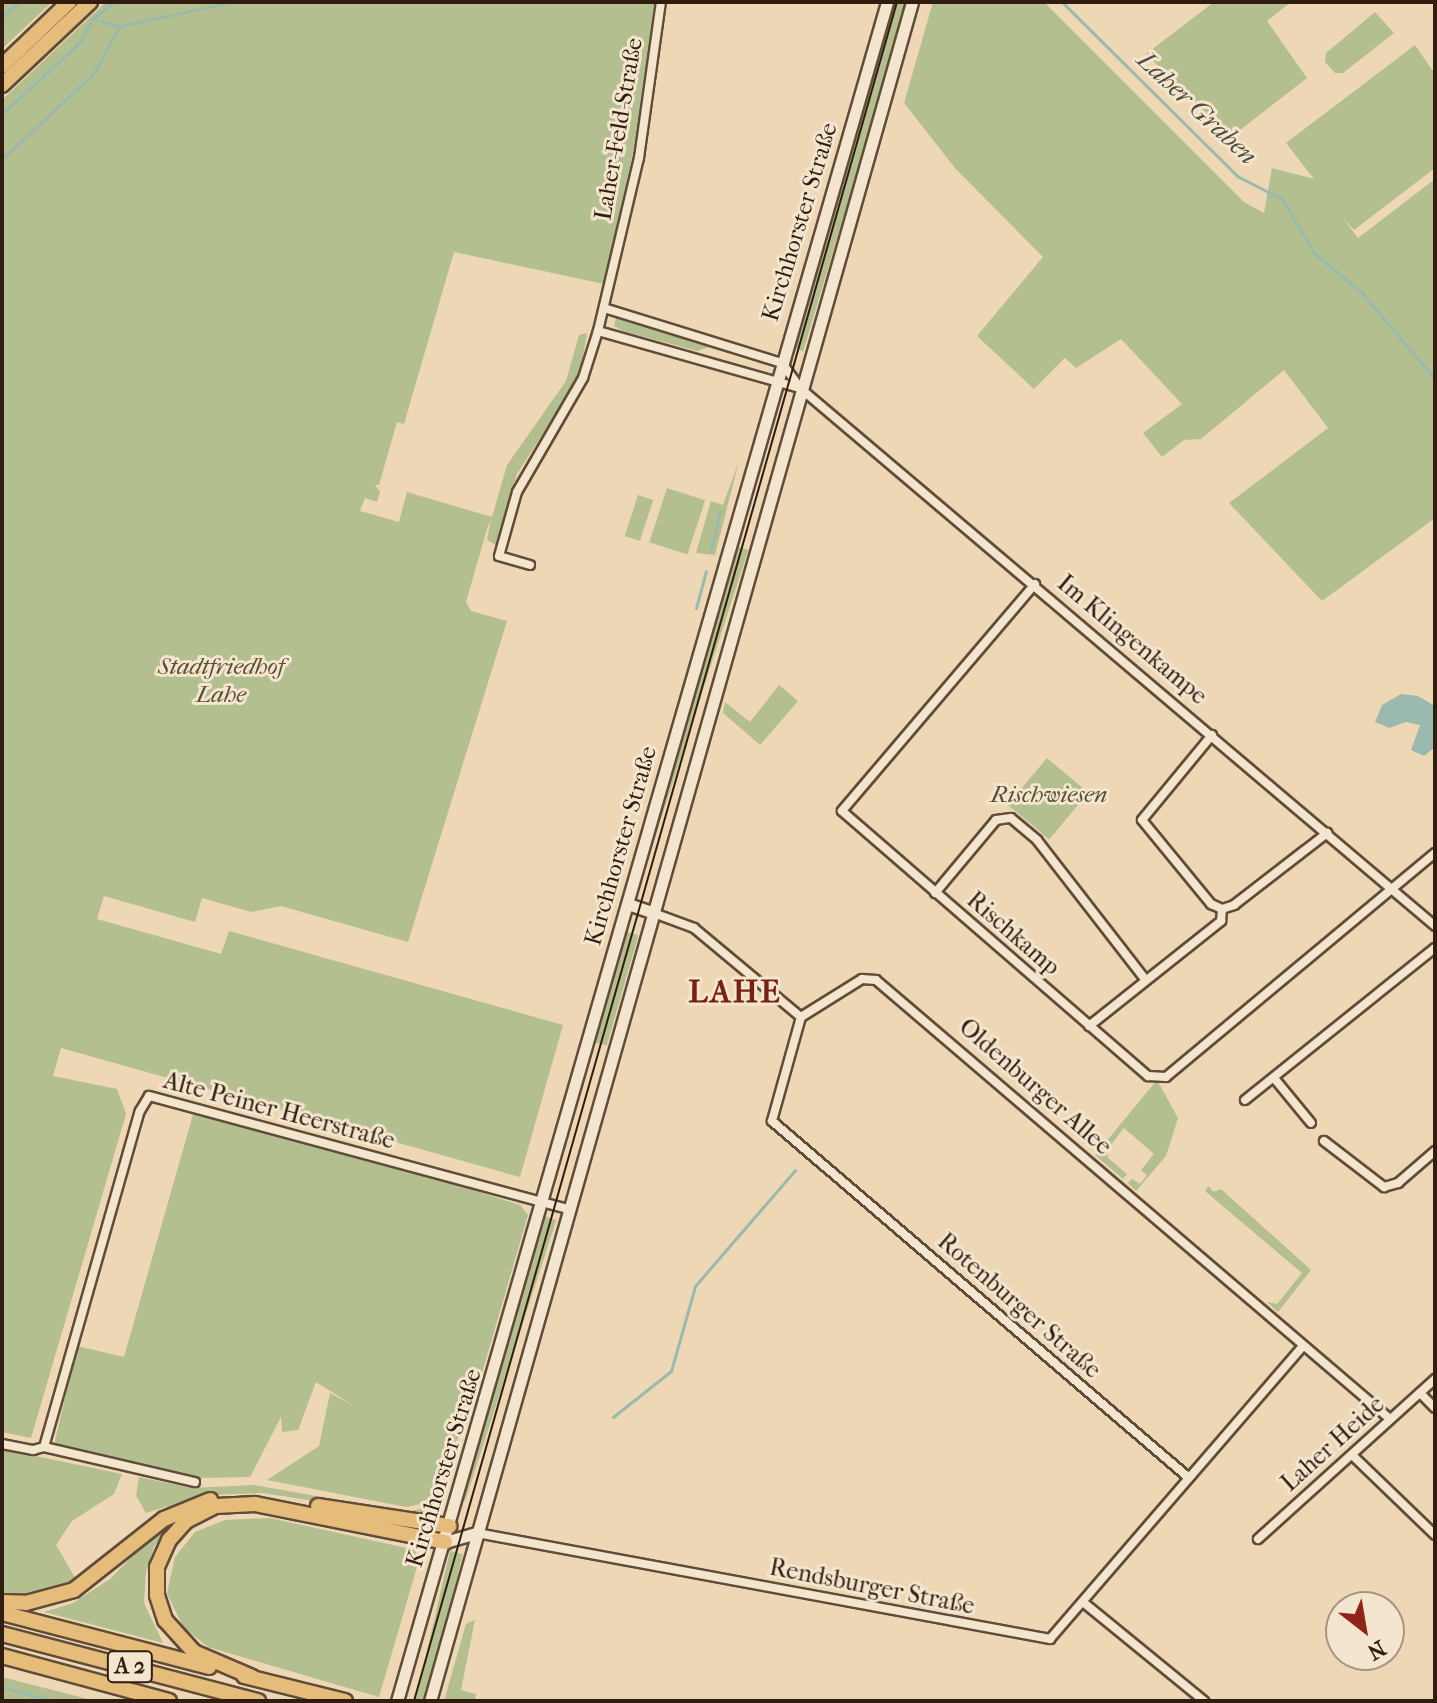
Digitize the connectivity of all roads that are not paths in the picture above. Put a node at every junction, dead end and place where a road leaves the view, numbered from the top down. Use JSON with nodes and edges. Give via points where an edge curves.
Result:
{"nodes":[{"id":1,"x":69,"y":2,"type":"edge"},
{"id":2,"x":90,"y":2,"type":"edge"},
{"id":3,"x":661,"y":2,"type":"edge"},
{"id":4,"x":887,"y":2,"type":"edge"},
{"id":5,"x":912,"y":2,"type":"edge"},
{"id":6,"x":2,"y":66,"type":"edge"},
{"id":7,"x":2,"y":85,"type":"edge"},
{"id":8,"x":604,"y":308,"type":"junction"},
{"id":9,"x":598,"y":331,"type":"junction"},
{"id":10,"x":782,"y":363,"type":"junction"},
{"id":11,"x":776,"y":382,"type":"junction"},
{"id":12,"x":800,"y":388,"type":"junction"},
{"id":13,"x":530,"y":565,"type":"dead end"},
{"id":14,"x":1035,"y":584,"type":"junction"},
{"id":15,"x":1212,"y":735,"type":"junction"},
{"id":16,"x":1327,"y":833,"type":"junction"},
{"id":17,"x":1435,"y":853,"type":"edge"},
{"id":18,"x":1392,"y":889,"type":"junction"},
{"id":19,"x":935,"y":893,"type":"junction"},
{"id":20,"x":628,"y":904,"type":"junction"},
{"id":21,"x":1222,"y":909,"type":"junction"},
{"id":22,"x":651,"y":912,"type":"junction"},
{"id":23,"x":1435,"y":926,"type":"edge"},
{"id":24,"x":1435,"y":948,"type":"edge"},
{"id":25,"x":1144,"y":978,"type":"junction"},
{"id":26,"x":801,"y":1017,"type":"junction"},
{"id":27,"x":1089,"y":1026,"type":"junction"},
{"id":28,"x":1274,"y":1078,"type":"junction"},
{"id":29,"x":1245,"y":1100,"type":"dead end"},
{"id":30,"x":1311,"y":1123,"type":"dead end"},
{"id":31,"x":1324,"y":1141,"type":"dead end"},
{"id":32,"x":1435,"y":1151,"type":"edge"},
{"id":33,"x":543,"y":1203,"type":"junction"},
{"id":34,"x":568,"y":1209,"type":"junction"},
{"id":35,"x":1303,"y":1346,"type":"junction"},
{"id":36,"x":1435,"y":1379,"type":"edge"},
{"id":37,"x":1420,"y":1393,"type":"junction"},
{"id":38,"x":1435,"y":1408,"type":"edge"},
{"id":39,"x":1390,"y":1419,"type":"junction"},
{"id":40,"x":2,"y":1444,"type":"edge"},
{"id":41,"x":44,"y":1447,"type":"junction"},
{"id":42,"x":1352,"y":1455,"type":"junction"},
{"id":43,"x":1189,"y":1478,"type":"junction"},
{"id":44,"x":195,"y":1482,"type":"dead end"},
{"id":45,"x":449,"y":1526,"type":"junction"},
{"id":46,"x":477,"y":1533,"type":"junction"},
{"id":47,"x":1435,"y":1535,"type":"edge"},
{"id":48,"x":1258,"y":1539,"type":"dead end"},
{"id":49,"x":445,"y":1542,"type":"junction"},
{"id":50,"x":2,"y":1602,"type":"edge"},
{"id":51,"x":1084,"y":1603,"type":"junction"},
{"id":52,"x":2,"y":1613,"type":"edge"},
{"id":53,"x":2,"y":1634,"type":"edge"},
{"id":54,"x":2,"y":1656,"type":"edge"},
{"id":55,"x":252,"y":1677,"type":"junction"},
{"id":56,"x":169,"y":1701,"type":"edge"},
{"id":57,"x":258,"y":1701,"type":"edge"},
{"id":58,"x":345,"y":1701,"type":"edge"},
{"id":59,"x":397,"y":1701,"type":"edge"},
{"id":60,"x":430,"y":1701,"type":"edge"},
{"id":61,"x":1204,"y":1701,"type":"edge"}],
"edges":[{"from":1,"to":6,"type":"highway"},
{"from":2,"to":7,"type":"highway"},
{"from":3,"to":8,"type":"street","name":"Laher-Feld-Straße","via":[[639,158]]},
{"from":4,"to":10,"type":"main road","name":"Kirchhorster Straße"},
{"from":5,"to":12,"type":"main road","name":"Kirchhorster Straße"},
{"from":8,"to":9,"type":"street","name":"Laher-Feld-Straße"},
{"from":8,"to":10,"type":"street"},
{"from":9,"to":11,"type":"street"},
{"from":9,"to":13,"type":"street","name":"Laher-Feld-Straße","via":[[583,378],[515,500],[499,556]]},
{"from":10,"to":11,"type":"main road","name":"Kirchhorster Straße"},
{"from":10,"to":12,"type":"street"},
{"from":11,"to":12,"type":"street"},
{"from":11,"to":20,"type":"main road","name":"Kirchhorster Straße"},
{"from":12,"to":14,"type":"street","name":"Im Klingenkampe"},
{"from":12,"to":22,"type":"main road","name":"Kirchhorster Straße"},
{"from":14,"to":15,"type":"street","name":"Im Klingenkampe"},
{"from":14,"to":19,"type":"street","name":"Rischkamp","via":[[843,806],[845,817]]},
{"from":15,"to":16,"type":"street","name":"Im Klingenkampe"},
{"from":15,"to":21,"type":"street","via":[[1142,820],[1191,884]]},
{"from":16,"to":18,"type":"street","name":"Im Klingenkampe"},
{"from":16,"to":21,"type":"street"},
{"from":17,"to":18,"type":"street","name":"Rischkamp"},
{"from":18,"to":23,"type":"street","name":"Im Klingenkampe"},
{"from":18,"to":27,"type":"street","name":"Rischkamp","via":[[1166,1077],[1148,1076]]},
{"from":19,"to":25,"type":"street","via":[[996,820],[1011,818],[1037,840]]},
{"from":19,"to":27,"type":"street","name":"Rischkamp"},
{"from":20,"to":22,"type":"main road"},
{"from":20,"to":33,"type":"main road","name":"Kirchhorster Straße"},
{"from":21,"to":25,"type":"street","via":[[1221,921]]},
{"from":22,"to":26,"type":"street","via":[[704,935]]},
{"from":22,"to":34,"type":"main road","name":"Kirchhorster Straße"},
{"from":24,"to":28,"type":"street"},
{"from":25,"to":27,"type":"street"},
{"from":26,"to":35,"type":"street","name":"Oldenburger Allee","via":[[862,979],[876,980]]},
{"from":26,"to":43,"type":"street","name":"Rotenburger Straße","via":[[772,1121]]},
{"from":28,"to":29,"type":"street"},
{"from":28,"to":30,"type":"street"},
{"from":31,"to":32,"type":"street","via":[[1384,1187],[1398,1183]]},
{"from":33,"to":34,"type":"street","name":"Alte Peiner Heerstraße"},
{"from":33,"to":41,"type":"street","name":"Alte Peiner Heerstraße","via":[[149,1096],[140,1111]]},
{"from":33,"to":45,"type":"main road","name":"Kirchhorster Straße"},
{"from":34,"to":46,"type":"main road","name":"Kirchhorster Straße"},
{"from":35,"to":39,"type":"street","name":"Oldenburger Allee"},
{"from":35,"to":43,"type":"street"},
{"from":36,"to":37,"type":"street","name":"Laher Heide"},
{"from":37,"to":38,"type":"street"},
{"from":37,"to":39,"type":"street","name":"Laher Heide"},
{"from":39,"to":42,"type":"street","name":"Laher Heide"},
{"from":40,"to":41,"type":"street"},
{"from":41,"to":44,"type":"street"},
{"from":42,"to":47,"type":"street"},
{"from":42,"to":48,"type":"street","name":"Laher Heide"},
{"from":43,"to":51,"type":"street","name":"Rendsburger Straße"},
{"from":45,"to":46,"type":"main road"},
{"from":45,"to":49,"type":"main road","name":"Kirchhorster Straße"},
{"from":45,"to":50,"type":"highway","via":[[257,1495],[215,1498],[164,1519],[74,1590],[26,1603]]},
{"from":46,"to":49,"type":"main road"},
{"from":46,"to":51,"type":"street","name":"Rendsburger Straße","via":[[1037,1640],[1056,1635]]},
{"from":46,"to":60,"type":"main road","name":"Kirchhorster Straße"},
{"from":49,"to":55,"type":"highway","via":[[255,1504],[216,1506],[186,1521],[169,1540],[157,1567],[159,1607],[184,1645]]},
{"from":49,"to":59,"type":"main road","name":"Kirchhorster Straße"},
{"from":51,"to":61,"type":"street"},
{"from":52,"to":55,"type":"highway"},
{"from":53,"to":57,"type":"highway","number":"A 2"},
{"from":54,"to":56,"type":"highway","number":"A 2"},
{"from":55,"to":58,"type":"highway"}]}
